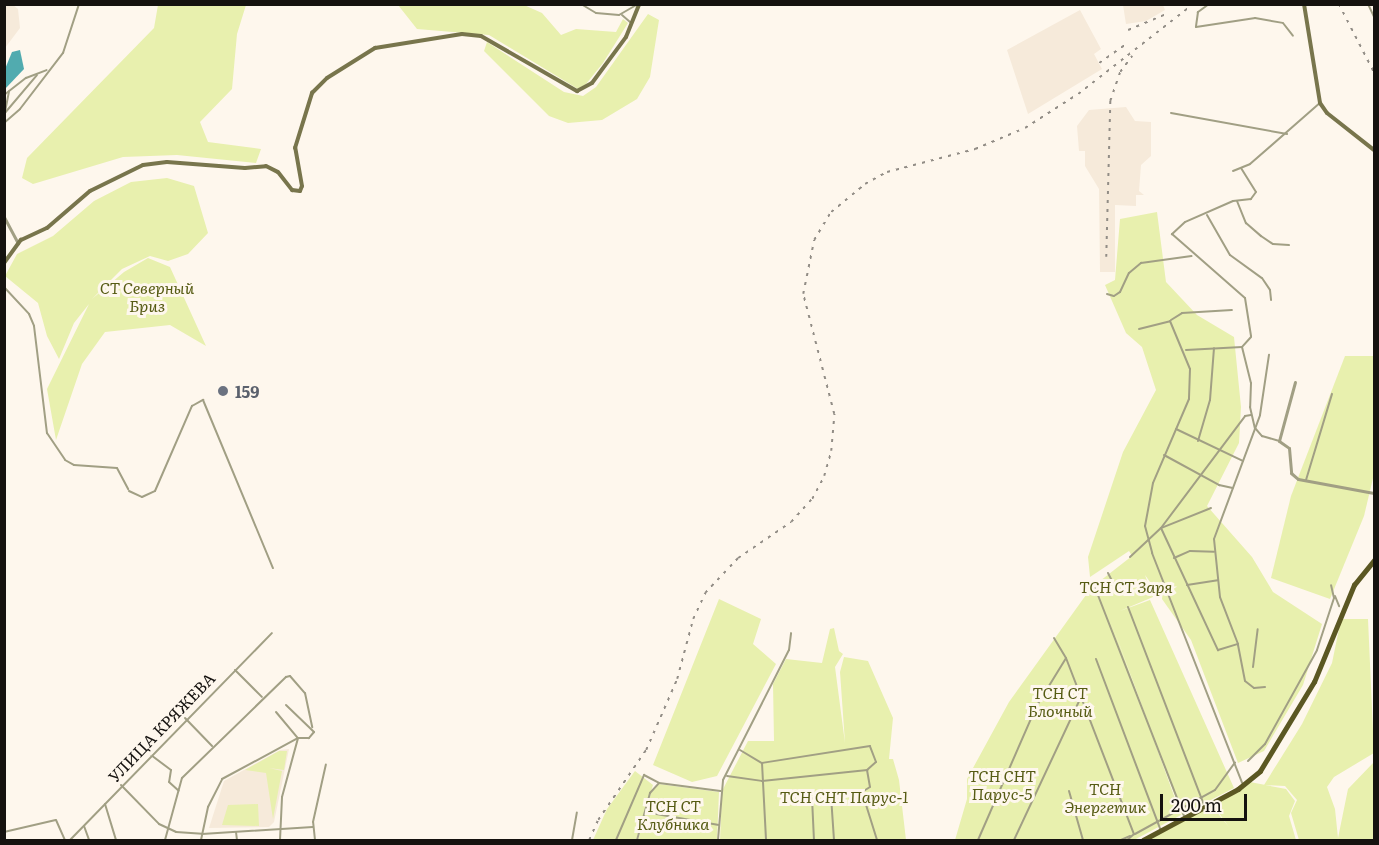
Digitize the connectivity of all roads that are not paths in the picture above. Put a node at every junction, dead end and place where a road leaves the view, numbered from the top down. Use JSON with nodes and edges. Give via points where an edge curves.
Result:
{"nodes":[{"id":1,"x":79,"y":4,"type":"edge"},
{"id":2,"x":581,"y":4,"type":"edge"},
{"id":3,"x":638,"y":4,"type":"edge"},
{"id":4,"x":1209,"y":4,"type":"edge"},
{"id":5,"x":1304,"y":4,"type":"edge"},
{"id":6,"x":1368,"y":4,"type":"edge"},
{"id":7,"x":619,"y":15,"type":"junction"},
{"id":8,"x":1374,"y":17,"type":"edge"},
{"id":9,"x":631,"y":25,"type":"junction"},
{"id":10,"x":1293,"y":36,"type":"dead end"},
{"id":11,"x":50,"y":68,"type":"junction"},
{"id":12,"x":37,"y":75,"type":"junction"},
{"id":13,"x":9,"y":91,"type":"junction"},
{"id":14,"x":4,"y":95,"type":"edge"},
{"id":15,"x":1320,"y":103,"type":"junction"},
{"id":16,"x":1171,"y":113,"type":"dead end"},
{"id":17,"x":5,"y":114,"type":"edge"},
{"id":18,"x":4,"y":123,"type":"edge"},
{"id":19,"x":1287,"y":134,"type":"junction"},
{"id":20,"x":1374,"y":150,"type":"edge"},
{"id":21,"x":1241,"y":168,"type":"junction"},
{"id":22,"x":1233,"y":171,"type":"dead end"},
{"id":23,"x":1237,"y":201,"type":"junction"},
{"id":24,"x":1206,"y":213,"type":"junction"},
{"id":25,"x":4,"y":217,"type":"edge"},
{"id":26,"x":12,"y":235,"type":"junction"},
{"id":27,"x":32,"y":235,"type":"junction"},
{"id":28,"x":18,"y":243,"type":"junction"},
{"id":29,"x":1289,"y":245,"type":"dead end"},
{"id":30,"x":12,"y":251,"type":"junction"},
{"id":31,"x":1193,"y":256,"type":"junction"},
{"id":32,"x":4,"y":263,"type":"edge"},
{"id":33,"x":4,"y":287,"type":"edge"},
{"id":34,"x":1107,"y":294,"type":"dead end"},
{"id":35,"x":1270,"y":300,"type":"dead end"},
{"id":36,"x":1232,"y":310,"type":"dead end"},
{"id":37,"x":1170,"y":321,"type":"junction"},
{"id":38,"x":1139,"y":329,"type":"dead end"},
{"id":39,"x":1243,"y":345,"type":"junction"},
{"id":40,"x":1214,"y":348,"type":"junction"},
{"id":41,"x":1185,"y":350,"type":"junction"},
{"id":42,"x":1269,"y":355,"type":"dead end"},
{"id":43,"x":1295,"y":382,"type":"dead end"},
{"id":44,"x":1332,"y":393,"type":"dead end"},
{"id":45,"x":1252,"y":415,"type":"junction"},
{"id":46,"x":1256,"y":428,"type":"junction"},
{"id":47,"x":1176,"y":429,"type":"junction"},
{"id":48,"x":1198,"y":441,"type":"junction"},
{"id":49,"x":1280,"y":441,"type":"junction"},
{"id":50,"x":1218,"y":450,"type":"junction"},
{"id":51,"x":1164,"y":455,"type":"junction"},
{"id":52,"x":1243,"y":461,"type":"junction"},
{"id":53,"x":1199,"y":475,"type":"junction"},
{"id":54,"x":1306,"y":480,"type":"junction"},
{"id":55,"x":1233,"y":488,"type":"junction"},
{"id":56,"x":1374,"y":493,"type":"edge"},
{"id":57,"x":1211,"y":508,"type":"dead end"},
{"id":58,"x":1161,"y":528,"type":"junction"},
{"id":59,"x":1148,"y":542,"type":"junction"},
{"id":60,"x":1214,"y":552,"type":"junction"},
{"id":61,"x":1130,"y":557,"type":"dead end"},
{"id":62,"x":1174,"y":558,"type":"junction"},
{"id":63,"x":1374,"y":560,"type":"edge"},
{"id":64,"x":273,"y":568,"type":"dead end"},
{"id":65,"x":1108,"y":573,"type":"dead end"},
{"id":66,"x":1218,"y":580,"type":"junction"},
{"id":67,"x":1094,"y":585,"type":"dead end"},
{"id":68,"x":1187,"y":585,"type":"junction"},
{"id":69,"x":1331,"y":585,"type":"dead end"},
{"id":70,"x":1118,"y":593,"type":"dead end"},
{"id":71,"x":1335,"y":593,"type":"junction"},
{"id":72,"x":1339,"y":606,"type":"dead end"},
{"id":73,"x":1128,"y":608,"type":"dead end"},
{"id":74,"x":1258,"y":629,"type":"dead end"},
{"id":75,"x":272,"y":633,"type":"dead end"},
{"id":76,"x":791,"y":633,"type":"dead end"},
{"id":77,"x":1054,"y":638,"type":"dead end"},
{"id":78,"x":1238,"y":644,"type":"junction"},
{"id":79,"x":1066,"y":658,"type":"junction"},
{"id":80,"x":1096,"y":658,"type":"dead end"},
{"id":81,"x":1253,"y":666,"type":"dead end"},
{"id":82,"x":235,"y":670,"type":"junction"},
{"id":83,"x":1265,"y":687,"type":"dead end"},
{"id":84,"x":263,"y":698,"type":"junction"},
{"id":85,"x":1081,"y":698,"type":"junction"},
{"id":86,"x":286,"y":705,"type":"dead end"},
{"id":87,"x":276,"y":712,"type":"dead end"},
{"id":88,"x":185,"y":718,"type":"junction"},
{"id":89,"x":312,"y":727,"type":"junction"},
{"id":90,"x":298,"y":738,"type":"junction"},
{"id":91,"x":212,"y":746,"type":"junction"},
{"id":92,"x":740,"y":750,"type":"junction"},
{"id":93,"x":150,"y":754,"type":"junction"},
{"id":94,"x":1235,"y":761,"type":"junction"},
{"id":95,"x":1248,"y":761,"type":"dead end"},
{"id":96,"x":762,"y":763,"type":"junction"},
{"id":97,"x":326,"y":764,"type":"dead end"},
{"id":98,"x":867,"y":770,"type":"junction"},
{"id":99,"x":727,"y":776,"type":"junction"},
{"id":100,"x":762,"y":781,"type":"junction"},
{"id":101,"x":659,"y":783,"type":"junction"},
{"id":102,"x":120,"y":784,"type":"junction"},
{"id":103,"x":1243,"y":786,"type":"junction"},
{"id":104,"x":179,"y":791,"type":"junction"},
{"id":105,"x":720,"y":791,"type":"junction"},
{"id":106,"x":1069,"y":791,"type":"dead end"},
{"id":107,"x":831,"y":796,"type":"dead end"},
{"id":108,"x":812,"y":798,"type":"dead end"},
{"id":109,"x":1201,"y":799,"type":"junction"},
{"id":110,"x":105,"y":804,"type":"junction"},
{"id":111,"x":1205,"y":808,"type":"junction"},
{"id":112,"x":1182,"y":810,"type":"junction"},
{"id":113,"x":577,"y":812,"type":"dead end"},
{"id":114,"x":645,"y":812,"type":"junction"},
{"id":115,"x":1184,"y":819,"type":"junction"},
{"id":116,"x":1158,"y":822,"type":"junction"},
{"id":117,"x":84,"y":825,"type":"junction"},
{"id":118,"x":719,"y":825,"type":"junction"},
{"id":119,"x":313,"y":827,"type":"junction"},
{"id":120,"x":169,"y":829,"type":"junction"},
{"id":121,"x":279,"y":830,"type":"junction"},
{"id":122,"x":1161,"y":831,"type":"junction"},
{"id":123,"x":4,"y":832,"type":"edge"},
{"id":124,"x":236,"y":832,"type":"junction"},
{"id":125,"x":182,"y":833,"type":"junction"},
{"id":126,"x":202,"y":834,"type":"junction"},
{"id":127,"x":1134,"y":834,"type":"junction"},
{"id":128,"x":65,"y":840,"type":"edge"},
{"id":129,"x":70,"y":840,"type":"edge"},
{"id":130,"x":89,"y":840,"type":"edge"},
{"id":131,"x":116,"y":840,"type":"edge"},
{"id":132,"x":165,"y":840,"type":"edge"},
{"id":133,"x":182,"y":840,"type":"edge"},
{"id":134,"x":201,"y":840,"type":"edge"},
{"id":135,"x":237,"y":840,"type":"edge"},
{"id":136,"x":280,"y":840,"type":"edge"},
{"id":137,"x":315,"y":840,"type":"edge"},
{"id":138,"x":572,"y":840,"type":"edge"},
{"id":139,"x":616,"y":840,"type":"edge"},
{"id":140,"x":637,"y":840,"type":"edge"},
{"id":141,"x":718,"y":840,"type":"edge"},
{"id":142,"x":766,"y":840,"type":"edge"},
{"id":143,"x":814,"y":840,"type":"edge"},
{"id":144,"x":834,"y":840,"type":"edge"},
{"id":145,"x":878,"y":840,"type":"edge"},
{"id":146,"x":978,"y":840,"type":"edge"},
{"id":147,"x":1014,"y":840,"type":"edge"},
{"id":148,"x":1083,"y":840,"type":"edge"},
{"id":149,"x":1121,"y":840,"type":"edge"},
{"id":150,"x":1127,"y":840,"type":"edge"},
{"id":151,"x":1143,"y":840,"type":"edge"}],
"edges":[{"from":1,"to":11,"type":"street","via":[[65,49]]},
{"from":2,"to":7,"type":"street","via":[[596,13]]},
{"from":3,"to":7,"type":"street"},
{"from":3,"to":9,"type":"main road"},
{"from":4,"to":10,"type":"street","via":[[1198,12],[1196,27],[1255,18],[1283,23]]},
{"from":5,"to":15,"type":"main road"},
{"from":6,"to":8,"type":"street"},
{"from":7,"to":9,"type":"street","via":[[628,16]]},
{"from":9,"to":27,"type":"main road","via":[[626,38],[592,83],[577,91],[481,36],[462,34],[375,48],[327,78],[312,93],[295,154],[300,191],[292,190],[278,172],[266,166],[151,163],[100,184],[51,225]]},
{"from":11,"to":12,"type":"street"},
{"from":11,"to":18,"type":"street","via":[[20,110]]},
{"from":12,"to":13,"type":"street"},
{"from":12,"to":17,"type":"street"},
{"from":13,"to":14,"type":"street"},
{"from":13,"to":17,"type":"street"},
{"from":15,"to":19,"type":"street"},
{"from":15,"to":20,"type":"main road"},
{"from":16,"to":19,"type":"street"},
{"from":19,"to":21,"type":"street"},
{"from":21,"to":22,"type":"street"},
{"from":21,"to":23,"type":"street","via":[[1256,192],[1251,199]]},
{"from":23,"to":24,"type":"street"},
{"from":23,"to":29,"type":"street","via":[[1246,223],[1261,236],[1273,244]]},
{"from":24,"to":31,"type":"street","via":[[1176,227],[1172,234]]},
{"from":24,"to":35,"type":"street","via":[[1230,255],[1262,278],[1270,290]]},
{"from":25,"to":26,"type":"street"},
{"from":26,"to":27,"type":"street"},
{"from":26,"to":28,"type":"street"},
{"from":26,"to":30,"type":"street"},
{"from":27,"to":28,"type":"main road"},
{"from":28,"to":30,"type":"main road"},
{"from":30,"to":32,"type":"main road"},
{"from":31,"to":34,"type":"street","via":[[1141,262],[1129,273],[1120,292],[1114,296]]},
{"from":31,"to":39,"type":"street","via":[[1245,298],[1251,336]]},
{"from":33,"to":64,"type":"street","via":[[29,314],[34,327],[47,433],[65,460],[74,465],[117,468],[128,490],[142,497],[156,491],[189,411],[196,400],[203,400]]},
{"from":36,"to":37,"type":"street","via":[[1182,313]]},
{"from":37,"to":38,"type":"street"},
{"from":37,"to":41,"type":"street"},
{"from":39,"to":40,"type":"street"},
{"from":39,"to":45,"type":"street","via":[[1251,383]]},
{"from":40,"to":41,"type":"street"},
{"from":40,"to":48,"type":"street","via":[[1210,400]]},
{"from":41,"to":47,"type":"street","via":[[1192,378],[1189,399]]},
{"from":42,"to":46,"type":"street"},
{"from":43,"to":49,"type":"street"},
{"from":44,"to":54,"type":"street"},
{"from":45,"to":46,"type":"street"},
{"from":45,"to":50,"type":"street","via":[[1245,416]]},
{"from":46,"to":49,"type":"street","via":[[1262,436]]},
{"from":46,"to":52,"type":"street"},
{"from":47,"to":48,"type":"street"},
{"from":47,"to":51,"type":"street"},
{"from":48,"to":50,"type":"street"},
{"from":49,"to":54,"type":"street","via":[[1289,448],[1291,473]]},
{"from":50,"to":52,"type":"street"},
{"from":50,"to":53,"type":"street"},
{"from":51,"to":53,"type":"street"},
{"from":51,"to":59,"type":"street","via":[[1149,494],[1145,526]]},
{"from":52,"to":55,"type":"street"},
{"from":53,"to":55,"type":"street"},
{"from":53,"to":58,"type":"street"},
{"from":54,"to":56,"type":"street"},
{"from":55,"to":60,"type":"street","via":[[1214,539]]},
{"from":57,"to":58,"type":"street"},
{"from":58,"to":59,"type":"street"},
{"from":58,"to":62,"type":"street"},
{"from":59,"to":61,"type":"street"},
{"from":59,"to":94,"type":"street"},
{"from":60,"to":62,"type":"street","via":[[1190,551]]},
{"from":60,"to":66,"type":"street"},
{"from":62,"to":68,"type":"street"},
{"from":63,"to":103,"type":"main road","via":[[1354,585],[1310,690],[1267,762]]},
{"from":65,"to":70,"type":"street"},
{"from":66,"to":68,"type":"street"},
{"from":66,"to":78,"type":"street"},
{"from":67,"to":112,"type":"street"},
{"from":68,"to":78,"type":"street","via":[[1218,650]]},
{"from":69,"to":71,"type":"street"},
{"from":71,"to":72,"type":"street"},
{"from":71,"to":95,"type":"street","via":[[1317,650],[1302,679],[1265,744]]},
{"from":73,"to":109,"type":"street"},
{"from":74,"to":81,"type":"street"},
{"from":75,"to":82,"type":"street","name":"УЛИЦА КРЯЖЕВА"},
{"from":76,"to":92,"type":"street","via":[[789,650]]},
{"from":77,"to":79,"type":"street"},
{"from":78,"to":83,"type":"street","via":[[1245,681],[1254,688]]},
{"from":79,"to":85,"type":"street"},
{"from":79,"to":146,"type":"street","via":[[1036,706]]},
{"from":80,"to":116,"type":"street"},
{"from":82,"to":84,"type":"street"},
{"from":82,"to":88,"type":"street","name":"УЛИЦА КРЯЖЕВА"},
{"from":84,"to":89,"type":"street","via":[[290,675],[305,693]]},
{"from":84,"to":91,"type":"street"},
{"from":85,"to":127,"type":"street"},
{"from":85,"to":147,"type":"street"},
{"from":86,"to":89,"type":"street"},
{"from":87,"to":90,"type":"street"},
{"from":88,"to":91,"type":"street"},
{"from":88,"to":93,"type":"street","name":"УЛИЦА КРЯЖЕВА"},
{"from":89,"to":90,"type":"street","via":[[313,736]]},
{"from":90,"to":121,"type":"street","via":[[282,797]]},
{"from":90,"to":126,"type":"street","via":[[222,779],[208,807]]},
{"from":91,"to":104,"type":"street","via":[[182,778]]},
{"from":92,"to":96,"type":"street"},
{"from":92,"to":99,"type":"street"},
{"from":93,"to":102,"type":"street","name":"УЛИЦА КРЯЖЕВА"},
{"from":93,"to":104,"type":"street","via":[[171,770],[169,782]]},
{"from":94,"to":103,"type":"street"},
{"from":94,"to":109,"type":"street","via":[[1221,785]]},
{"from":96,"to":98,"type":"street","via":[[870,746],[876,762]]},
{"from":96,"to":100,"type":"street"},
{"from":97,"to":119,"type":"street"},
{"from":98,"to":100,"type":"street"},
{"from":98,"to":145,"type":"street","via":[[870,788],[862,792]]},
{"from":99,"to":100,"type":"street"},
{"from":99,"to":105,"type":"street"},
{"from":100,"to":142,"type":"street"},
{"from":101,"to":105,"type":"street"},
{"from":101,"to":114,"type":"street","via":[[653,786]]},
{"from":101,"to":139,"type":"street","via":[[644,775]]},
{"from":102,"to":110,"type":"street","name":"УЛИЦА КРЯЖЕВА"},
{"from":102,"to":120,"type":"street"},
{"from":103,"to":111,"type":"main road"},
{"from":104,"to":120,"type":"street"},
{"from":105,"to":118,"type":"street"},
{"from":106,"to":148,"type":"street"},
{"from":107,"to":144,"type":"street"},
{"from":108,"to":143,"type":"street"},
{"from":109,"to":111,"type":"street"},
{"from":109,"to":112,"type":"street"},
{"from":110,"to":117,"type":"street","name":"УЛИЦА КРЯЖЕВА"},
{"from":110,"to":131,"type":"street"},
{"from":111,"to":115,"type":"main road"},
{"from":112,"to":115,"type":"street"},
{"from":112,"to":116,"type":"street"},
{"from":113,"to":138,"type":"street"},
{"from":114,"to":118,"type":"street"},
{"from":114,"to":140,"type":"street"},
{"from":115,"to":122,"type":"main road"},
{"from":116,"to":122,"type":"street"},
{"from":116,"to":127,"type":"street"},
{"from":117,"to":129,"type":"street","name":"УЛИЦА КРЯЖЕВА"},
{"from":117,"to":130,"type":"street"},
{"from":118,"to":141,"type":"street"},
{"from":119,"to":121,"type":"street"},
{"from":119,"to":137,"type":"street"},
{"from":120,"to":125,"type":"street"},
{"from":120,"to":132,"type":"street"},
{"from":121,"to":124,"type":"street"},
{"from":121,"to":136,"type":"street"},
{"from":122,"to":151,"type":"main road"},
{"from":123,"to":128,"type":"street","via":[[56,820]]},
{"from":124,"to":126,"type":"street"},
{"from":124,"to":135,"type":"street"},
{"from":125,"to":126,"type":"street"},
{"from":125,"to":133,"type":"street"},
{"from":126,"to":134,"type":"street"},
{"from":127,"to":149,"type":"street"},
{"from":127,"to":150,"type":"street"}]}
